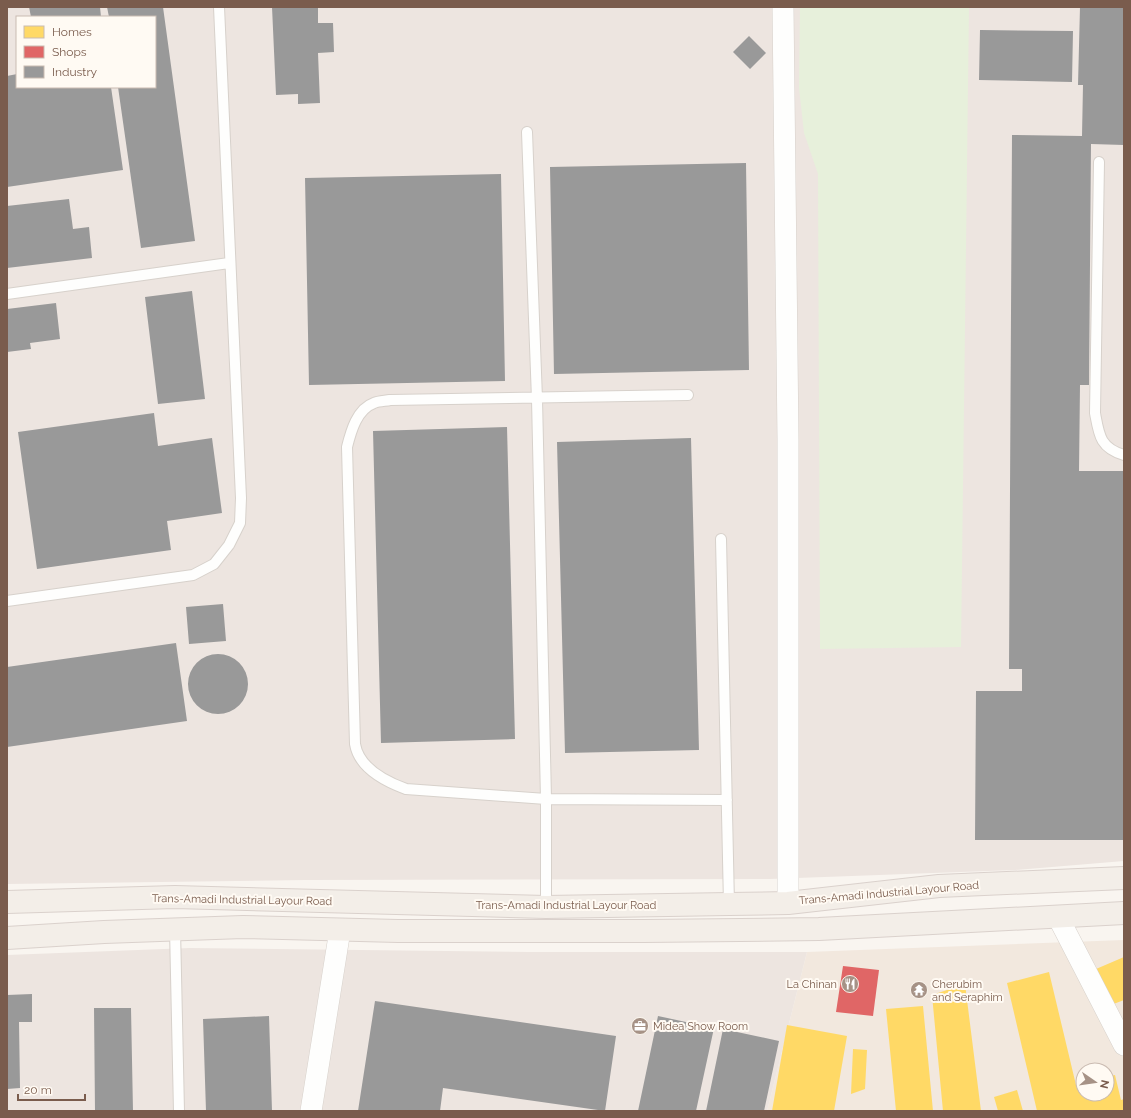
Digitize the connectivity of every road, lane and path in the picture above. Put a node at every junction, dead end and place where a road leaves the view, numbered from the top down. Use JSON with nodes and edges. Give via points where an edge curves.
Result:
{"nodes":[{"id":1,"x":219,"y":7,"type":"edge"},
{"id":2,"x":782,"y":7,"type":"edge"},
{"id":3,"x":526,"y":132,"type":"dead end"},
{"id":4,"x":1099,"y":162,"type":"dead end"},
{"id":5,"x":230,"y":263,"type":"junction"},
{"id":6,"x":7,"y":294,"type":"edge"},
{"id":7,"x":688,"y":396,"type":"dead end"},
{"id":8,"x":537,"y":399,"type":"junction"},
{"id":9,"x":1124,"y":455,"type":"edge"},
{"id":10,"x":721,"y":540,"type":"dead end"},
{"id":11,"x":7,"y":601,"type":"edge"},
{"id":12,"x":546,"y":800,"type":"junction"},
{"id":13,"x":727,"y":800,"type":"junction"},
{"id":14,"x":1124,"y":878,"type":"edge"},
{"id":15,"x":7,"y":902,"type":"edge"},
{"id":16,"x":788,"y":903,"type":"junction"},
{"id":17,"x":729,"y":904,"type":"junction"},
{"id":18,"x":546,"y":907,"type":"junction"},
{"id":19,"x":1124,"y":913,"type":"edge"},
{"id":20,"x":1058,"y":917,"type":"junction"},
{"id":21,"x":175,"y":929,"type":"junction"},
{"id":22,"x":340,"y":930,"type":"junction"},
{"id":23,"x":7,"y":938,"type":"edge"},
{"id":24,"x":1124,"y":1046,"type":"edge"},
{"id":25,"x":179,"y":1111,"type":"edge"},
{"id":26,"x":311,"y":1111,"type":"edge"}],
"edges":[{"from":1,"to":5,"type":"lane"},
{"from":2,"to":16,"type":"street","via":[[788,439]]},
{"from":3,"to":8,"type":"lane"},
{"from":4,"to":9,"type":"lane","via":[[1095,413],[1100,436],[1110,450]]},
{"from":5,"to":6,"type":"lane"},
{"from":5,"to":11,"type":"lane","via":[[241,498],[240,523],[229,545],[214,564],[193,575]]},
{"from":7,"to":8,"type":"lane"},
{"from":8,"to":12,"type":"lane"},
{"from":8,"to":12,"type":"lane","via":[[390,400],[373,403],[360,414],[352,429],[348,447],[348,486],[357,755],[370,770],[406,789]]},
{"from":10,"to":13,"type":"lane"},
{"from":12,"to":13,"type":"lane"},
{"from":12,"to":18,"type":"lane"},
{"from":13,"to":17,"type":"lane"},
{"from":14,"to":16,"type":"main road","name":"Trans-Amadi Industrial Layour Road","via":[[939,886]]},
{"from":15,"to":18,"type":"main road","name":"Trans-Amadi Industrial Layour Road","via":[[175,897]]},
{"from":16,"to":17,"type":"main road","name":"Trans-Amadi Industrial Layour Road"},
{"from":17,"to":18,"type":"main road","name":"Trans-Amadi Industrial Layour Road"},
{"from":19,"to":20,"type":"main road"},
{"from":20,"to":22,"type":"main road","via":[[811,929]]},
{"from":20,"to":24,"type":"street"},
{"from":21,"to":22,"type":"main road","via":[[243,927]]},
{"from":21,"to":23,"type":"main road"},
{"from":21,"to":25,"type":"lane"},
{"from":22,"to":26,"type":"street"}]}
